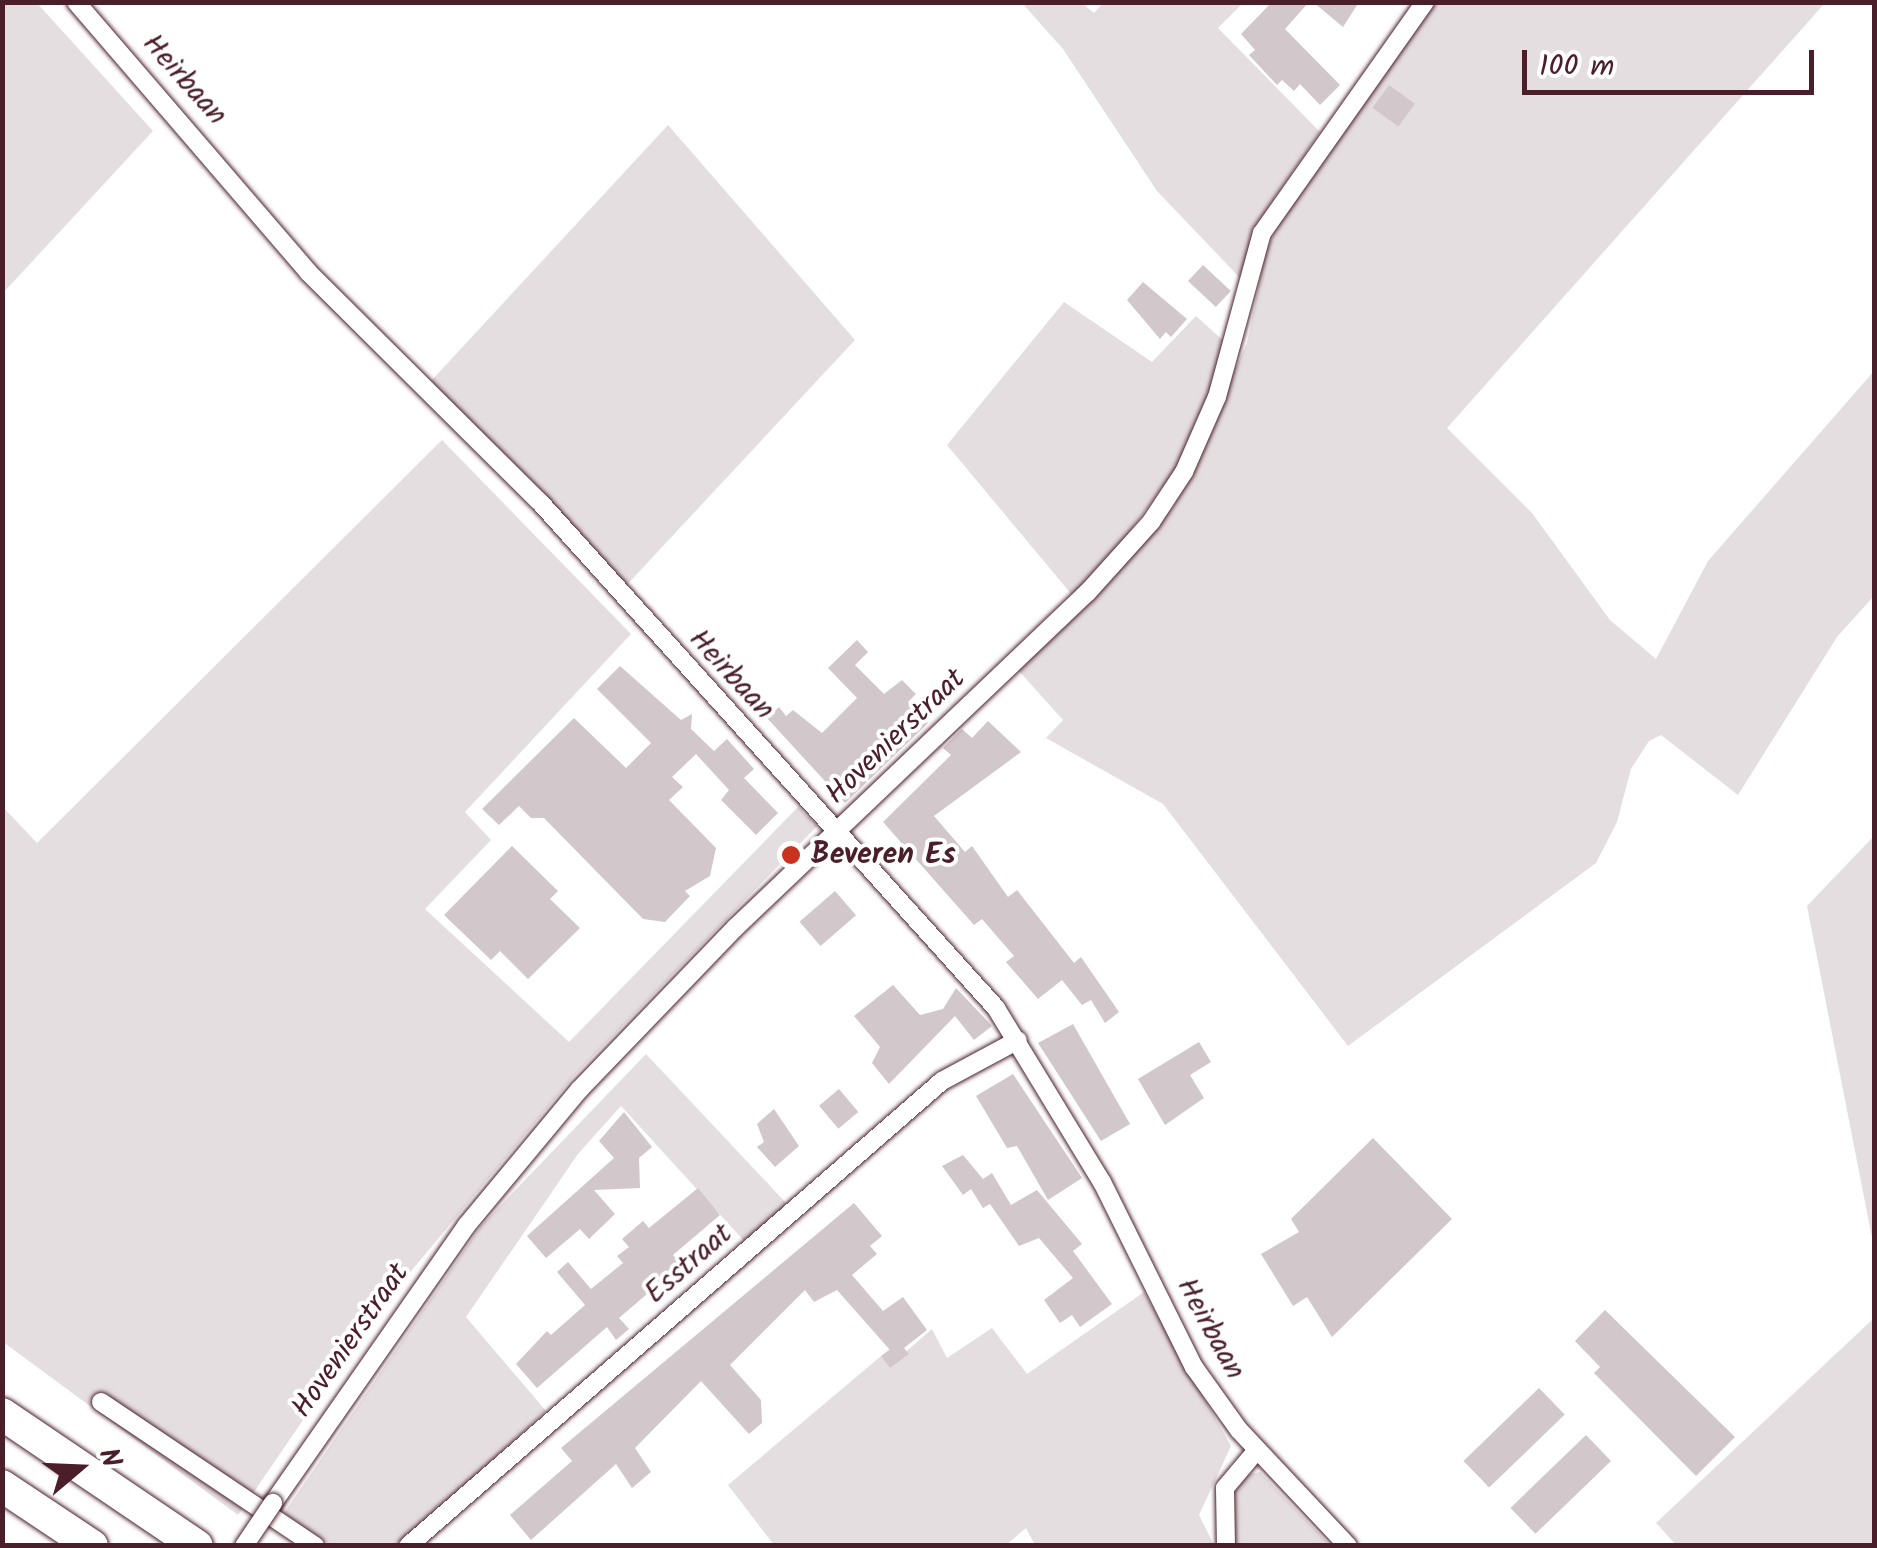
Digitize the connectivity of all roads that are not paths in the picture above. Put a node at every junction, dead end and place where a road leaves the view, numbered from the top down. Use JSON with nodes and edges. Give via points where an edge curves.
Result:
{"nodes":[{"id":1,"x":76,"y":2,"type":"edge"},
{"id":2,"x":1425,"y":2,"type":"edge"},
{"id":3,"x":838,"y":831,"type":"junction"},
{"id":4,"x":1018,"y":1040,"type":"junction"},
{"id":5,"x":101,"y":1402,"type":"dead end"},
{"id":6,"x":2,"y":1414,"type":"edge"},
{"id":7,"x":1258,"y":1450,"type":"junction"},
{"id":8,"x":2,"y":1486,"type":"edge"},
{"id":9,"x":92,"y":1546,"type":"edge"},
{"id":10,"x":198,"y":1546,"type":"edge"},
{"id":11,"x":244,"y":1546,"type":"edge"},
{"id":12,"x":315,"y":1546,"type":"edge"},
{"id":13,"x":408,"y":1546,"type":"edge"},
{"id":14,"x":1226,"y":1546,"type":"edge"},
{"id":15,"x":1348,"y":1546,"type":"edge"}],
"edges":[{"from":1,"to":3,"type":"street","name":"Heirbaan","via":[[308,272],[447,404]]},
{"from":2,"to":3,"type":"street","name":"Hovenierstraat","via":[[1262,233],[1217,397],[1184,472],[1151,522],[1087,593]]},
{"from":3,"to":4,"type":"street","name":"Heirbaan","via":[[958,962]]},
{"from":3,"to":11,"type":"street","name":"Hovenierstraat","bridge":true,"via":[[578,1090],[466,1226]]},
{"from":4,"to":7,"type":"street","name":"Heirbaan","via":[[1102,1182],[1194,1366]]},
{"from":4,"to":13,"type":"street","name":"Esstraat","via":[[942,1081]]},
{"from":5,"to":12,"type":"street"},
{"from":6,"to":10,"type":"highway"},
{"from":7,"to":14,"type":"street","via":[[1225,1488]]},
{"from":7,"to":15,"type":"street","name":"Heirbaan"},
{"from":8,"to":9,"type":"highway"}]}
